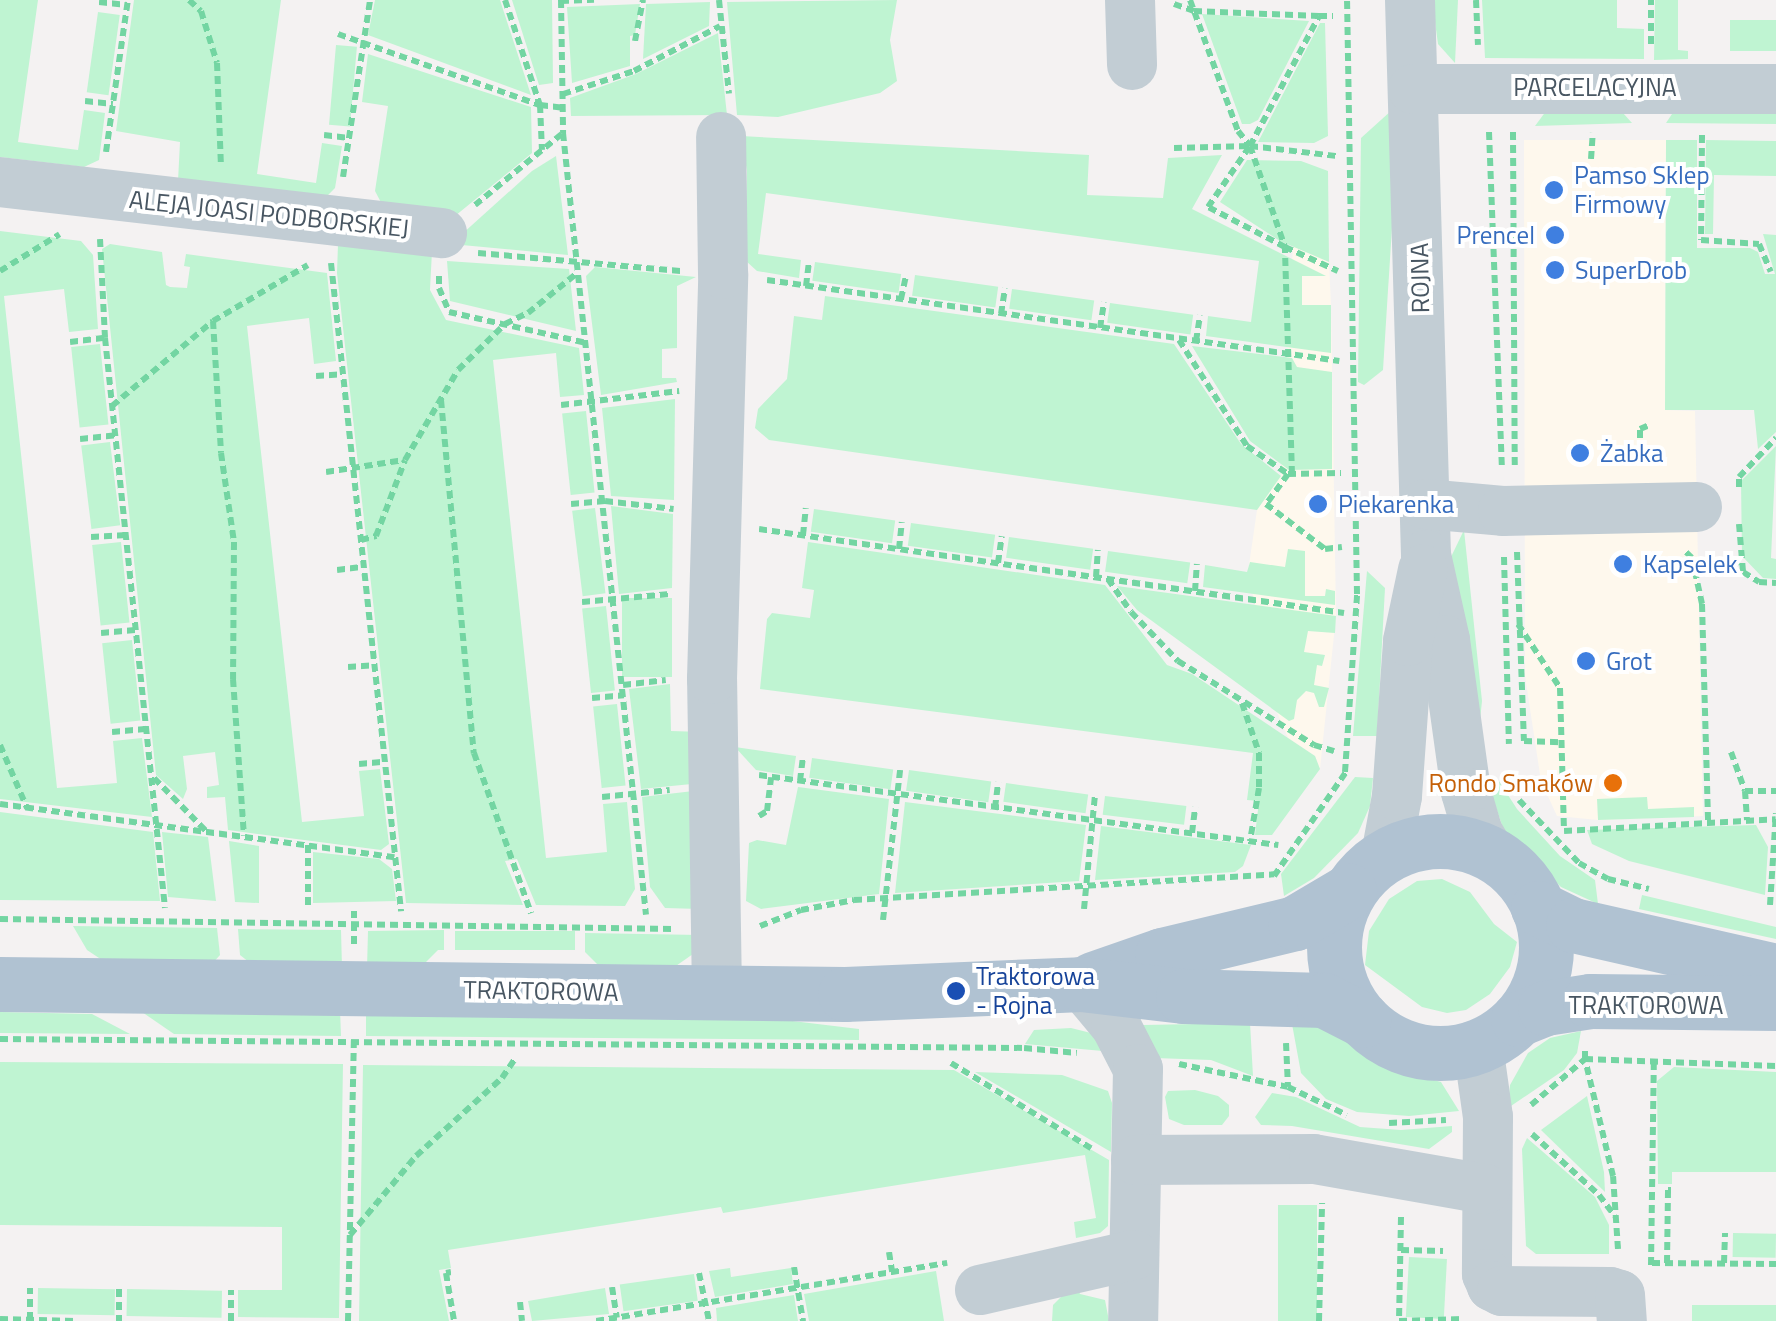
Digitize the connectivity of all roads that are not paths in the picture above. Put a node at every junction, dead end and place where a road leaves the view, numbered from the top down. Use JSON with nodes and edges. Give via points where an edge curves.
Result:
{"nodes":[{"id":1,"x":1130,"y":0,"type":"edge"},
{"id":2,"x":1410,"y":0,"type":"edge"},
{"id":3,"x":1132,"y":65,"type":"dead end"},
{"id":4,"x":1413,"y":89,"type":"junction"},
{"id":5,"x":1776,"y":89,"type":"edge"},
{"id":6,"x":721,"y":137,"type":"dead end"},
{"id":7,"x":0,"y":182,"type":"edge"},
{"id":8,"x":442,"y":241,"type":"road end"},
{"id":9,"x":1725,"y":503,"type":"road end"},
{"id":10,"x":1425,"y":504,"type":"junction"},
{"id":11,"x":1426,"y":556,"type":"junction"},
{"id":12,"x":1490,"y":854,"type":"junction"},
{"id":13,"x":1368,"y":873,"type":"junction"},
{"id":14,"x":1538,"y":908,"type":"junction"},
{"id":15,"x":1776,"y":971,"type":"edge"},
{"id":16,"x":0,"y":984,"type":"edge"},
{"id":17,"x":1081,"y":984,"type":"junction"},
{"id":18,"x":718,"y":993,"type":"junction"},
{"id":19,"x":1776,"y":1003,"type":"edge"},
{"id":20,"x":1363,"y":1020,"type":"junction"},
{"id":21,"x":1498,"y":1033,"type":"junction"},
{"id":22,"x":1120,"y":1157,"type":"junction"},
{"id":23,"x":1485,"y":1190,"type":"junction"},
{"id":24,"x":1134,"y":1254,"type":"junction"},
{"id":25,"x":971,"y":1275,"type":"road end"},
{"id":26,"x":1633,"y":1284,"type":"edge"},
{"id":27,"x":1133,"y":1321,"type":"edge"}],
"edges":[{"from":1,"to":3,"type":"street"},
{"from":2,"to":4,"type":"street","name":"ROJNA"},
{"from":4,"to":5,"type":"street","name":"PARCELACYJNA"},
{"from":4,"to":10,"type":"street","name":"ROJNA"},
{"from":6,"to":18,"type":"street","via":[[712,679]]},
{"from":7,"to":8,"type":"street","name":"ALEJA JOASI PODBORSKIEJ"},
{"from":9,"to":10,"type":"street","via":[[1510,510]]},
{"from":10,"to":11,"type":"street","name":"ROJNA"},
{"from":11,"to":12,"type":"street","name":"ROJNA","via":[[1446,640],[1466,792]]},
{"from":11,"to":13,"type":"street","name":"ROJNA","via":[[1408,640],[1397,796]]},
{"from":12,"to":13,"type":"main road","via":[[1438,840]]},
{"from":12,"to":14,"type":"main road","via":[[1516,873]]},
{"from":13,"to":17,"type":"main road","name":"TRAKTOROWA","via":[[1296,923],[1162,955]]},
{"from":13,"to":20,"type":"main road","via":[[1336,923],[1334,958],[1340,984]]},
{"from":14,"to":15,"type":"main road","name":"TRAKTOROWA","via":[[1573,925]]},
{"from":14,"to":21,"type":"main road","via":[[1543,973]]},
{"from":16,"to":18,"type":"main road","name":"TRAKTOROWA"},
{"from":17,"to":18,"type":"main road","name":"TRAKTOROWA"},
{"from":17,"to":20,"type":"main road","name":"TRAKTOROWA","via":[[1183,996],[1324,1000]]},
{"from":17,"to":22,"type":"street","via":[[1116,1026],[1138,1069]]},
{"from":19,"to":21,"type":"main road","name":"TRAKTOROWA","via":[[1590,1001],[1545,1008]]},
{"from":20,"to":21,"type":"main road","via":[[1390,1041],[1422,1052],[1456,1052]]},
{"from":21,"to":23,"type":"street"},
{"from":22,"to":23,"type":"street","via":[[1299,1158]]},
{"from":22,"to":24,"type":"street"},
{"from":23,"to":26,"type":"street","via":[[1492,1286],[1502,1291]]},
{"from":24,"to":25,"type":"street"},
{"from":24,"to":27,"type":"street"}]}
